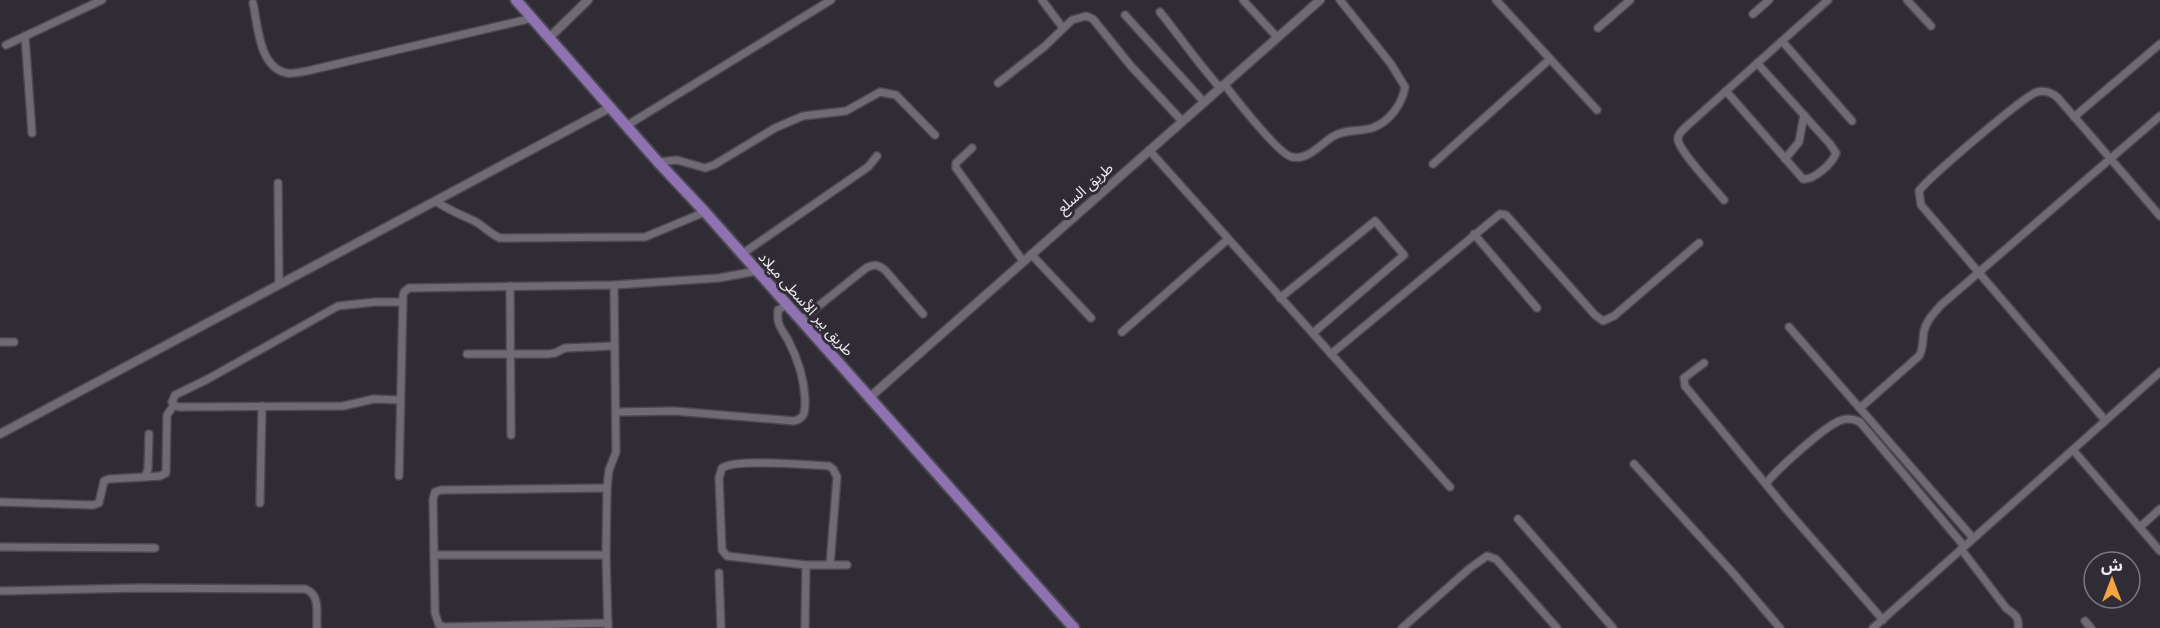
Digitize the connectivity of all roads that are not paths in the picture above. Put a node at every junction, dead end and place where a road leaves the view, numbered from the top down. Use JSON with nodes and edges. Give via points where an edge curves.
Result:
{"nodes":[{"id":1,"x":102,"y":0,"type":"edge"},
{"id":2,"x":516,"y":0,"type":"edge"},
{"id":3,"x":588,"y":0,"type":"edge"},
{"id":4,"x":831,"y":0,"type":"edge"},
{"id":5,"x":1042,"y":0,"type":"edge"},
{"id":6,"x":1243,"y":0,"type":"edge"},
{"id":7,"x":1320,"y":0,"type":"edge"},
{"id":8,"x":1340,"y":0,"type":"edge"},
{"id":9,"x":1496,"y":0,"type":"edge"},
{"id":10,"x":1630,"y":0,"type":"edge"},
{"id":11,"x":1768,"y":0,"type":"edge"},
{"id":12,"x":1828,"y":0,"type":"edge"},
{"id":13,"x":1906,"y":0,"type":"edge"},
{"id":14,"x":253,"y":3,"type":"dead end"},
{"id":15,"x":1160,"y":12,"type":"dead end"},
{"id":16,"x":1753,"y":14,"type":"dead end"},
{"id":17,"x":1125,"y":15,"type":"dead end"},
{"id":18,"x":533,"y":18,"type":"junction"},
{"id":19,"x":1931,"y":26,"type":"dead end"},
{"id":20,"x":1063,"y":28,"type":"junction"},
{"id":21,"x":1598,"y":28,"type":"dead end"},
{"id":22,"x":25,"y":36,"type":"junction"},
{"id":23,"x":550,"y":37,"type":"junction"},
{"id":24,"x":1277,"y":38,"type":"junction"},
{"id":25,"x":1782,"y":41,"type":"junction"},
{"id":26,"x":2160,"y":44,"type":"edge"},
{"id":27,"x":6,"y":45,"type":"dead end"},
{"id":28,"x":1550,"y":59,"type":"junction"},
{"id":29,"x":1757,"y":63,"type":"junction"},
{"id":30,"x":998,"y":83,"type":"dead end"},
{"id":31,"x":1222,"y":86,"type":"junction"},
{"id":32,"x":1726,"y":91,"type":"junction"},
{"id":33,"x":1204,"y":102,"type":"junction"},
{"id":34,"x":611,"y":107,"type":"junction"},
{"id":35,"x":1597,"y":110,"type":"dead end"},
{"id":36,"x":1804,"y":115,"type":"junction"},
{"id":37,"x":2160,"y":116,"type":"edge"},
{"id":38,"x":2074,"y":117,"type":"junction"},
{"id":39,"x":1182,"y":121,"type":"junction"},
{"id":40,"x":1852,"y":121,"type":"dead end"},
{"id":41,"x":626,"y":126,"type":"junction"},
{"id":42,"x":32,"y":132,"type":"dead end"},
{"id":43,"x":935,"y":135,"type":"dead end"},
{"id":44,"x":972,"y":148,"type":"dead end"},
{"id":45,"x":1149,"y":150,"type":"junction"},
{"id":46,"x":877,"y":156,"type":"dead end"},
{"id":47,"x":1785,"y":159,"type":"junction"},
{"id":48,"x":2111,"y":160,"type":"junction"},
{"id":49,"x":657,"y":162,"type":"junction"},
{"id":50,"x":1433,"y":164,"type":"dead end"},
{"id":51,"x":278,"y":183,"type":"dead end"},
{"id":52,"x":1725,"y":200,"type":"dead end"},
{"id":53,"x":436,"y":202,"type":"junction"},
{"id":54,"x":705,"y":212,"type":"junction"},
{"id":55,"x":2160,"y":216,"type":"edge"},
{"id":56,"x":1473,"y":234,"type":"junction"},
{"id":57,"x":1228,"y":239,"type":"junction"},
{"id":58,"x":1699,"y":243,"type":"dead end"},
{"id":59,"x":742,"y":254,"type":"junction"},
{"id":60,"x":1031,"y":254,"type":"junction"},
{"id":61,"x":1023,"y":261,"type":"junction"},
{"id":62,"x":757,"y":271,"type":"junction"},
{"id":63,"x":1978,"y":272,"type":"junction"},
{"id":64,"x":279,"y":284,"type":"junction"},
{"id":65,"x":614,"y":285,"type":"junction"},
{"id":66,"x":510,"y":286,"type":"junction"},
{"id":67,"x":1280,"y":298,"type":"junction"},
{"id":68,"x":402,"y":302,"type":"junction"},
{"id":69,"x":787,"y":306,"type":"junction"},
{"id":70,"x":1537,"y":308,"type":"dead end"},
{"id":71,"x":923,"y":314,"type":"dead end"},
{"id":72,"x":1091,"y":318,"type":"dead end"},
{"id":73,"x":801,"y":320,"type":"junction"},
{"id":74,"x":1789,"y":327,"type":"dead end"},
{"id":75,"x":1122,"y":332,"type":"dead end"},
{"id":76,"x":1313,"y":333,"type":"junction"},
{"id":77,"x":0,"y":342,"type":"edge"},
{"id":78,"x":14,"y":342,"type":"dead end"},
{"id":79,"x":614,"y":346,"type":"junction"},
{"id":80,"x":466,"y":354,"type":"dead end"},
{"id":81,"x":511,"y":354,"type":"junction"},
{"id":82,"x":1331,"y":354,"type":"junction"},
{"id":83,"x":1704,"y":363,"type":"dead end"},
{"id":84,"x":2160,"y":372,"type":"edge"},
{"id":85,"x":869,"y":398,"type":"junction"},
{"id":86,"x":400,"y":400,"type":"junction"},
{"id":87,"x":174,"y":405,"type":"junction"},
{"id":88,"x":262,"y":406,"type":"junction"},
{"id":89,"x":1860,"y":408,"type":"junction"},
{"id":90,"x":617,"y":412,"type":"junction"},
{"id":91,"x":2105,"y":420,"type":"junction"},
{"id":92,"x":0,"y":434,"type":"edge"},
{"id":93,"x":149,"y":434,"type":"dead end"},
{"id":94,"x":511,"y":435,"type":"dead end"},
{"id":95,"x":2073,"y":450,"type":"junction"},
{"id":96,"x":1634,"y":464,"type":"dead end"},
{"id":97,"x":399,"y":476,"type":"dead end"},
{"id":98,"x":145,"y":477,"type":"junction"},
{"id":99,"x":1766,"y":484,"type":"junction"},
{"id":100,"x":1450,"y":487,"type":"dead end"},
{"id":101,"x":607,"y":488,"type":"junction"},
{"id":102,"x":0,"y":502,"type":"edge"},
{"id":103,"x":260,"y":503,"type":"dead end"},
{"id":104,"x":2160,"y":508,"type":"edge"},
{"id":105,"x":1518,"y":519,"type":"dead end"},
{"id":106,"x":2140,"y":527,"type":"junction"},
{"id":107,"x":1973,"y":538,"type":"junction"},
{"id":108,"x":0,"y":547,"type":"edge"},
{"id":109,"x":155,"y":548,"type":"dead end"},
{"id":110,"x":1962,"y":548,"type":"junction"},
{"id":111,"x":2160,"y":551,"type":"edge"},
{"id":112,"x":434,"y":555,"type":"junction"},
{"id":113,"x":606,"y":555,"type":"junction"},
{"id":114,"x":806,"y":565,"type":"junction"},
{"id":115,"x":830,"y":565,"type":"junction"},
{"id":116,"x":847,"y":565,"type":"dead end"},
{"id":117,"x":719,"y":573,"type":"dead end"},
{"id":118,"x":0,"y":591,"type":"edge"},
{"id":119,"x":1882,"y":620,"type":"junction"},
{"id":120,"x":2085,"y":621,"type":"dead end"},
{"id":121,"x":608,"y":626,"type":"edge"},
{"id":122,"x":317,"y":628,"type":"edge"},
{"id":123,"x":721,"y":628,"type":"edge"},
{"id":124,"x":805,"y":628,"type":"edge"},
{"id":125,"x":1074,"y":628,"type":"edge"},
{"id":126,"x":1402,"y":628,"type":"edge"},
{"id":127,"x":1557,"y":628,"type":"edge"},
{"id":128,"x":1614,"y":628,"type":"edge"},
{"id":129,"x":1780,"y":628,"type":"edge"},
{"id":130,"x":1873,"y":628,"type":"edge"},
{"id":131,"x":2018,"y":628,"type":"edge"},
{"id":132,"x":2091,"y":628,"type":"edge"}],
"edges":[{"from":1,"to":22,"type":"street"},
{"from":2,"to":18,"type":"main road","name":"طريق بير الأسطى ميلاد"},
{"from":3,"to":23,"type":"street"},
{"from":4,"to":41,"type":"street"},
{"from":5,"to":20,"type":"street"},
{"from":6,"to":24,"type":"street"},
{"from":7,"to":24,"type":"street","name":"طريق السلع"},
{"from":8,"to":31,"type":"street","via":[[1405,87],[1395,111],[1384,121],[1372,128],[1342,132],[1310,153],[1290,157]]},
{"from":9,"to":28,"type":"street"},
{"from":10,"to":21,"type":"street"},
{"from":11,"to":16,"type":"street"},
{"from":12,"to":25,"type":"street"},
{"from":13,"to":19,"type":"street"},
{"from":14,"to":18,"type":"street","via":[[267,59],[275,69],[289,74]]},
{"from":15,"to":31,"type":"street","via":[[1197,62]]},
{"from":17,"to":33,"type":"street"},
{"from":18,"to":23,"type":"main road","name":"طريق بير الأسطى ميلاد"},
{"from":20,"to":30,"type":"street"},
{"from":20,"to":39,"type":"street","via":[[1080,17],[1093,19]]},
{"from":22,"to":27,"type":"street"},
{"from":22,"to":42,"type":"street"},
{"from":23,"to":34,"type":"main road","name":"طريق بير الأسطى ميلاد"},
{"from":24,"to":31,"type":"street","name":"طريق السلع"},
{"from":25,"to":29,"type":"street"},
{"from":25,"to":40,"type":"street"},
{"from":26,"to":38,"type":"street"},
{"from":28,"to":35,"type":"street"},
{"from":28,"to":50,"type":"street"},
{"from":29,"to":32,"type":"street"},
{"from":29,"to":36,"type":"street"},
{"from":31,"to":33,"type":"street","name":"طريق السلع"},
{"from":32,"to":47,"type":"street"},
{"from":32,"to":52,"type":"street","via":[[1678,137],[1689,157]]},
{"from":33,"to":39,"type":"street","name":"طريق السلع"},
{"from":34,"to":41,"type":"main road","name":"طريق بير الأسطى ميلاد"},
{"from":34,"to":53,"type":"street"},
{"from":36,"to":47,"type":"street","via":[[1800,142]]},
{"from":36,"to":47,"type":"street","via":[[1830,144],[1836,153],[1834,159],[1806,180]]},
{"from":37,"to":48,"type":"street"},
{"from":38,"to":48,"type":"street"},
{"from":38,"to":63,"type":"street","via":[[2054,94],[2037,92],[1922,187],[1918,198],[1921,205]]},
{"from":39,"to":45,"type":"street","name":"طريق السلع"},
{"from":41,"to":49,"type":"main road","name":"طريق بير الأسطى ميلاد"},
{"from":43,"to":49,"type":"street","via":[[896,95],[880,92],[846,111],[803,116],[705,168],[677,160]]},
{"from":44,"to":61,"type":"street","via":[[956,163],[956,168]]},
{"from":45,"to":57,"type":"street"},
{"from":45,"to":60,"type":"street","name":"طريق السلع"},
{"from":46,"to":59,"type":"street","via":[[868,167]]},
{"from":48,"to":55,"type":"street"},
{"from":48,"to":63,"type":"street"},
{"from":49,"to":54,"type":"main road","name":"طريق بير الأسطى ميلاد"},
{"from":51,"to":64,"type":"street"},
{"from":53,"to":54,"type":"street","via":[[500,238],[645,237]]},
{"from":53,"to":64,"type":"street"},
{"from":54,"to":59,"type":"main road","name":"طريق بير الأسطى ميلاد"},
{"from":56,"to":58,"type":"street","via":[[1496,216],[1506,215],[1603,321],[1614,316]]},
{"from":56,"to":70,"type":"street"},
{"from":56,"to":82,"type":"street"},
{"from":57,"to":67,"type":"street"},
{"from":57,"to":75,"type":"street"},
{"from":59,"to":62,"type":"main road","name":"طريق بير الأسطى ميلاد"},
{"from":60,"to":61,"type":"street","name":"طريق السلع"},
{"from":60,"to":72,"type":"street"},
{"from":61,"to":85,"type":"street","name":"طريق السلع"},
{"from":62,"to":65,"type":"street","via":[[719,279]]},
{"from":62,"to":69,"type":"main road","name":"طريق بير الأسطى ميلاد"},
{"from":63,"to":89,"type":"street","via":[[1927,321],[1919,356]]},
{"from":63,"to":91,"type":"street"},
{"from":64,"to":92,"type":"street"},
{"from":65,"to":66,"type":"street"},
{"from":65,"to":79,"type":"street"},
{"from":66,"to":68,"type":"street","via":[[410,288],[404,292]]},
{"from":66,"to":81,"type":"street"},
{"from":67,"to":76,"type":"street"},
{"from":67,"to":76,"type":"street","via":[[1376,221],[1404,255]]},
{"from":68,"to":86,"type":"street"},
{"from":68,"to":87,"type":"street","via":[[338,306],[175,395]]},
{"from":69,"to":73,"type":"main road","name":"طريق بير الأسطى ميلاد"},
{"from":69,"to":90,"type":"street","via":[[778,309],[777,315],[799,362],[805,386],[805,411],[800,420],[674,411]]},
{"from":71,"to":73,"type":"street","via":[[885,270],[873,265]]},
{"from":73,"to":85,"type":"main road","name":"طريق بير الأسطى ميلاد"},
{"from":74,"to":89,"type":"street"},
{"from":76,"to":82,"type":"street"},
{"from":77,"to":78,"type":"street"},
{"from":79,"to":81,"type":"street"},
{"from":79,"to":90,"type":"street"},
{"from":80,"to":81,"type":"street"},
{"from":81,"to":94,"type":"street"},
{"from":82,"to":100,"type":"street"},
{"from":83,"to":99,"type":"street","via":[[1684,378],[1685,386]]},
{"from":84,"to":91,"type":"street"},
{"from":85,"to":125,"type":"main road","name":"طريق بير الأسطى ميلاد"},
{"from":86,"to":88,"type":"street"},
{"from":86,"to":97,"type":"street"},
{"from":87,"to":88,"type":"street"},
{"from":87,"to":98,"type":"street","via":[[167,415],[166,473]]},
{"from":88,"to":103,"type":"street"},
{"from":89,"to":107,"type":"street"},
{"from":90,"to":101,"type":"street","via":[[616,452]]},
{"from":91,"to":95,"type":"street"},
{"from":93,"to":98,"type":"street"},
{"from":95,"to":106,"type":"street"},
{"from":95,"to":107,"type":"street"},
{"from":96,"to":129,"type":"street"},
{"from":98,"to":102,"type":"street","via":[[108,479],[99,502],[93,505]]},
{"from":99,"to":110,"type":"street","via":[[1780,467],[1837,422],[1854,419],[1874,438]]},
{"from":99,"to":119,"type":"street"},
{"from":101,"to":112,"type":"street","via":[[435,492]]},
{"from":101,"to":113,"type":"street"},
{"from":104,"to":106,"type":"street"},
{"from":105,"to":128,"type":"street"},
{"from":106,"to":111,"type":"street"},
{"from":107,"to":110,"type":"street"},
{"from":108,"to":109,"type":"street"},
{"from":110,"to":119,"type":"street"},
{"from":110,"to":131,"type":"street","via":[[2018,619]]},
{"from":112,"to":113,"type":"street"},
{"from":112,"to":121,"type":"street","via":[[436,620],[444,627]]},
{"from":113,"to":121,"type":"street"},
{"from":114,"to":115,"type":"street"},
{"from":114,"to":115,"type":"street","via":[[724,554],[719,478],[722,468],[742,463],[833,469],[837,477]]},
{"from":114,"to":124,"type":"street"},
{"from":115,"to":116,"type":"street"},
{"from":117,"to":123,"type":"street"},
{"from":118,"to":122,"type":"street","via":[[305,589],[316,599]]},
{"from":119,"to":130,"type":"street"},
{"from":120,"to":132,"type":"street"},
{"from":126,"to":127,"type":"street","via":[[1487,556],[1496,559]]}]}
